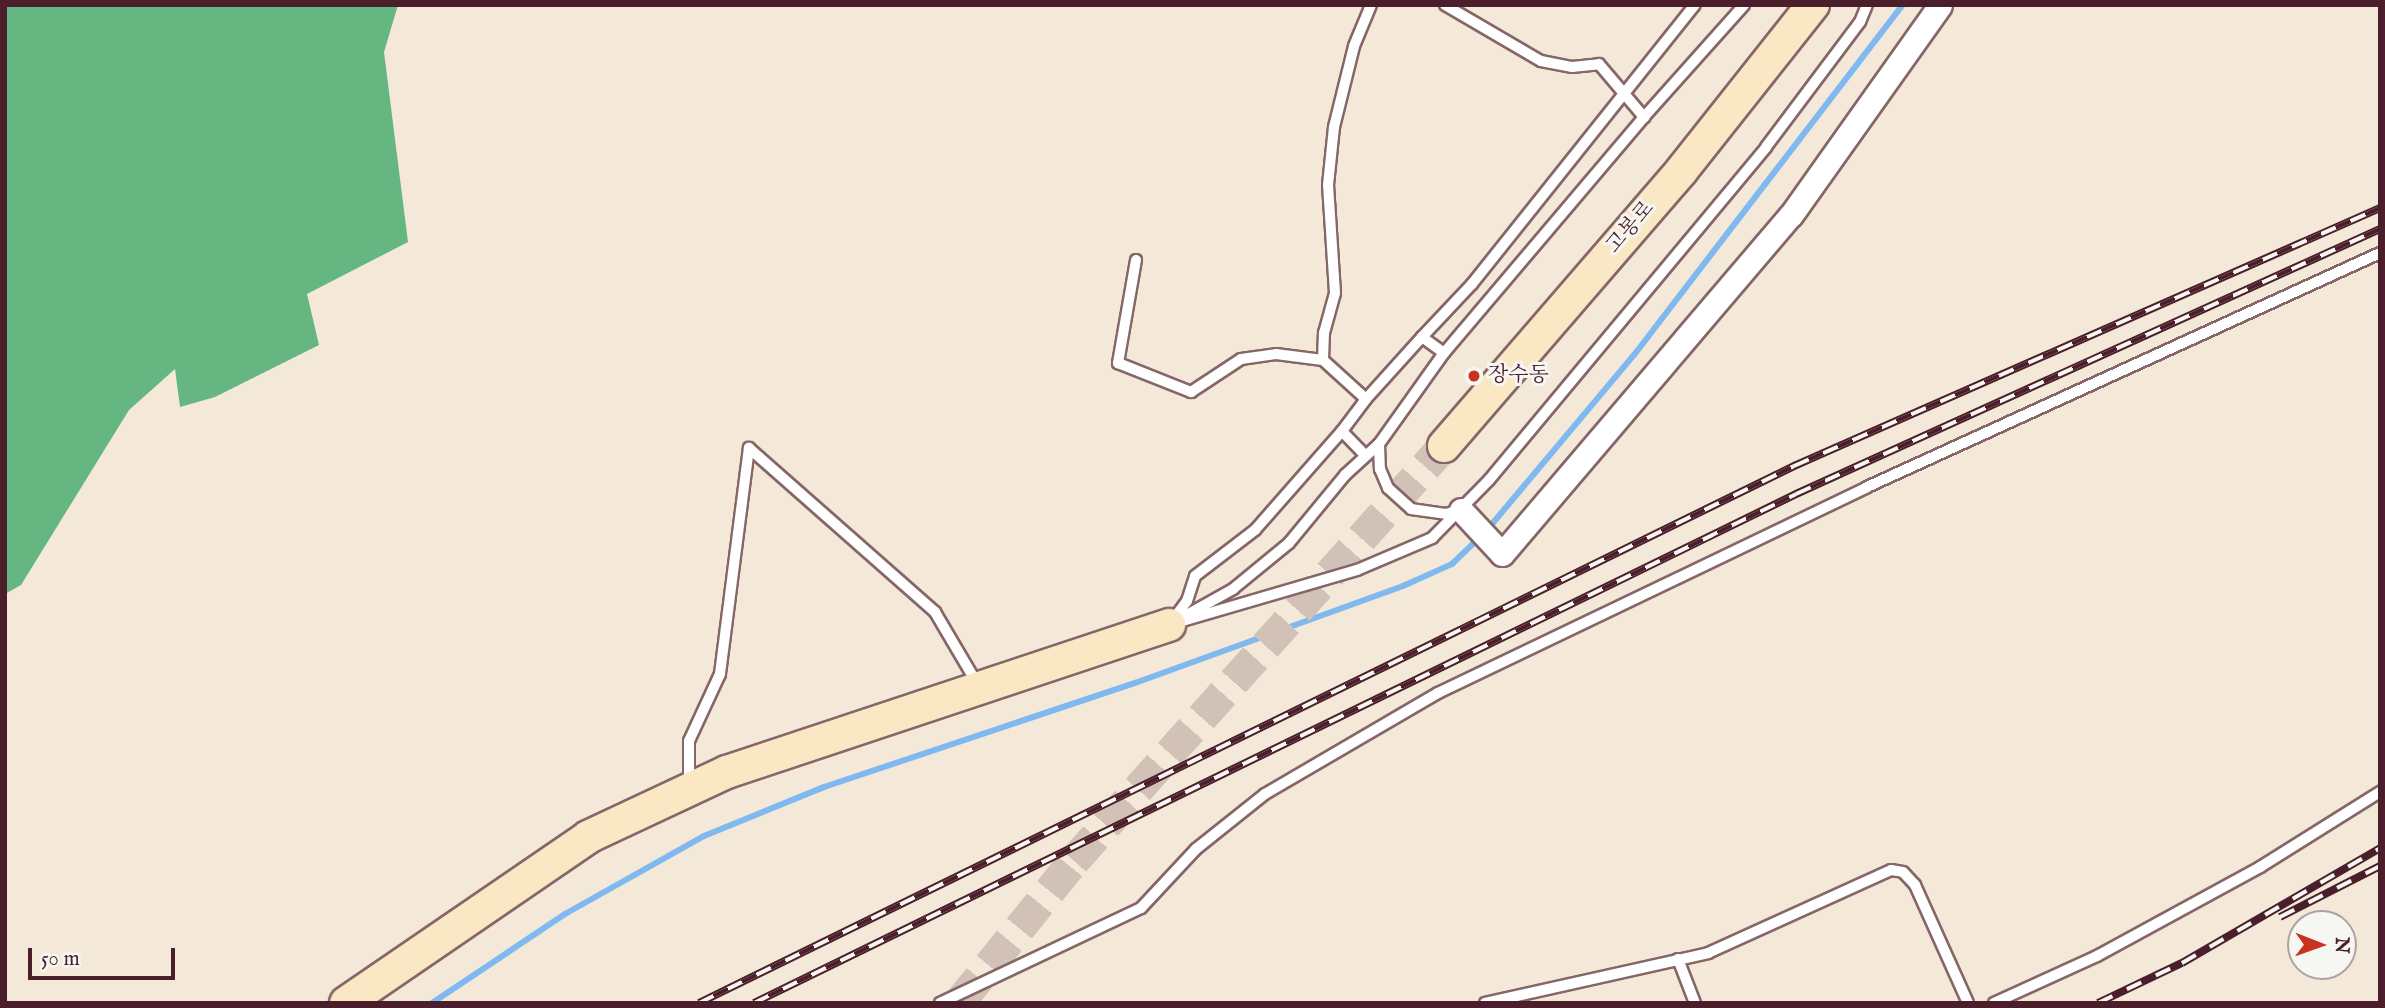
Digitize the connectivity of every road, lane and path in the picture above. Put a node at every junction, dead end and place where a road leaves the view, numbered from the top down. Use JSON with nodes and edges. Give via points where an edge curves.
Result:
{"nodes":[{"id":1,"x":1371,"y":5,"type":"edge"},
{"id":2,"x":1445,"y":5,"type":"edge"},
{"id":3,"x":1695,"y":5,"type":"edge"},
{"id":4,"x":1744,"y":5,"type":"edge"},
{"id":5,"x":1813,"y":5,"type":"edge"},
{"id":6,"x":1867,"y":5,"type":"edge"},
{"id":7,"x":1940,"y":5,"type":"edge"},
{"id":8,"x":1623,"y":98,"type":"junction"},
{"id":9,"x":1644,"y":117,"type":"junction"},
{"id":10,"x":2380,"y":253,"type":"edge"},
{"id":11,"x":1136,"y":260,"type":"dead end"},
{"id":12,"x":1422,"y":337,"type":"junction"},
{"id":13,"x":1444,"y":353,"type":"junction"},
{"id":14,"x":1323,"y":360,"type":"junction"},
{"id":15,"x":1366,"y":399,"type":"junction"},
{"id":16,"x":1342,"y":431,"type":"junction"},
{"id":17,"x":1379,"y":444,"type":"junction"},
{"id":18,"x":1444,"y":446,"type":"tunnel mouth"},
{"id":19,"x":1364,"y":454,"type":"junction"},
{"id":20,"x":1465,"y":514,"type":"junction"},
{"id":21,"x":1169,"y":625,"type":"junction"},
{"id":22,"x":980,"y":690,"type":"junction"},
{"id":23,"x":690,"y":790,"type":"junction"},
{"id":24,"x":2380,"y":792,"type":"edge"},
{"id":25,"x":1678,"y":959,"type":"junction"},
{"id":26,"x":346,"y":1003,"type":"edge"},
{"id":27,"x":940,"y":1003,"type":"edge"},
{"id":28,"x":1485,"y":1003,"type":"edge"},
{"id":29,"x":1695,"y":1003,"type":"edge"},
{"id":30,"x":1968,"y":1003,"type":"edge"},
{"id":31,"x":1994,"y":1003,"type":"edge"}],
"edges":[{"from":1,"to":14,"type":"lane","via":[[1354,46],[1334,127],[1328,185],[1335,293],[1324,333]]},
{"from":2,"to":8,"type":"lane","via":[[1541,61],[1572,67],[1598,64]]},
{"from":3,"to":8,"type":"lane"},
{"from":4,"to":9,"type":"lane"},
{"from":5,"to":18,"type":"street","name":"고봉로","via":[[1682,170]]},
{"from":6,"to":20,"type":"lane","via":[[1860,22],[1766,147]]},
{"from":7,"to":20,"type":"street","via":[[1791,215],[1502,554]]},
{"from":8,"to":9,"type":"lane"},
{"from":8,"to":12,"type":"lane","via":[[1472,284]]},
{"from":9,"to":13,"type":"lane"},
{"from":10,"to":27,"type":"lane","via":[[1867,487],[1438,693],[1265,794],[1196,849],[1141,908]]},
{"from":11,"to":14,"type":"lane","via":[[1118,363],[1191,392],[1241,359],[1276,354]]},
{"from":12,"to":13,"type":"lane"},
{"from":12,"to":15,"type":"lane"},
{"from":13,"to":17,"type":"lane"},
{"from":14,"to":15,"type":"lane"},
{"from":15,"to":16,"type":"lane"},
{"from":16,"to":19,"type":"lane"},
{"from":16,"to":21,"type":"lane","via":[[1255,530],[1195,576],[1187,601]]},
{"from":17,"to":19,"type":"lane"},
{"from":17,"to":20,"type":"lane","via":[[1380,469],[1388,488],[1411,509]]},
{"from":19,"to":21,"type":"lane","via":[[1269,561],[1233,589]]},
{"from":20,"to":21,"type":"lane","via":[[1395,557]]},
{"from":21,"to":22,"type":"street"},
{"from":22,"to":23,"type":"street","via":[[727,772]]},
{"from":22,"to":23,"type":"lane","via":[[935,612],[748,448],[720,674],[689,741]]},
{"from":23,"to":26,"type":"street","via":[[588,837]]},
{"from":24,"to":31,"type":"lane","via":[[2260,867],[2109,950]]},
{"from":25,"to":28,"type":"lane"},
{"from":25,"to":29,"type":"lane"},
{"from":25,"to":30,"type":"lane","via":[[1708,953],[1891,870],[1903,872],[1915,884]]}]}
